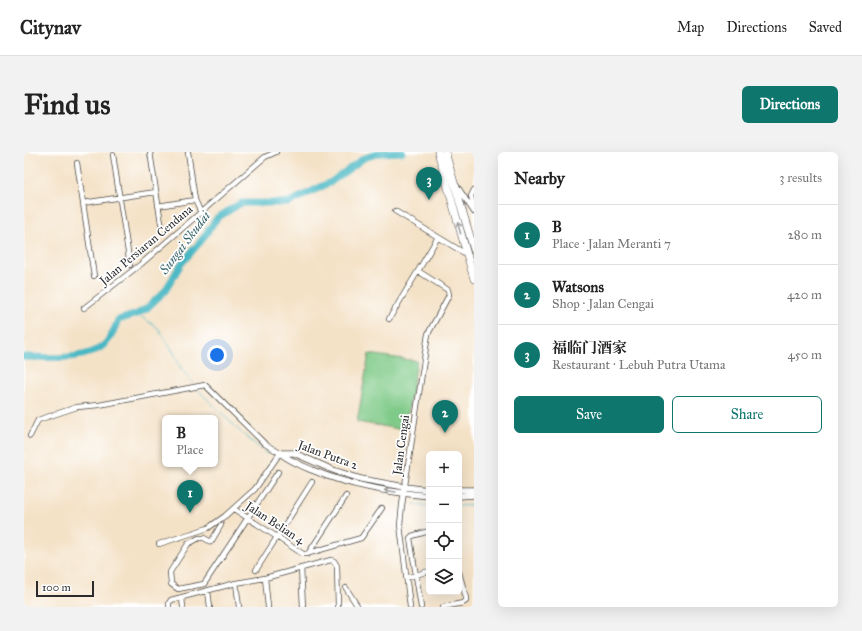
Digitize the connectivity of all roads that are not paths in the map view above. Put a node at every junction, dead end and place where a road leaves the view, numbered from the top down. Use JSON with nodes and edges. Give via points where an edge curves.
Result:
{"nodes":[{"id":1,"x":150,"y":152,"type":"edge"},
{"id":2,"x":188,"y":152,"type":"edge"},
{"id":3,"x":276,"y":152,"type":"edge"},
{"id":4,"x":438,"y":152,"type":"edge"},
{"id":5,"x":445,"y":152,"type":"edge"},
{"id":6,"x":113,"y":155,"type":"dead end"},
{"id":7,"x":77,"y":163,"type":"dead end"},
{"id":8,"x":450,"y":177,"type":"junction"},
{"id":9,"x":474,"y":190,"type":"edge"},
{"id":10,"x":156,"y":192,"type":"junction"},
{"id":11,"x":120,"y":197,"type":"junction"},
{"id":12,"x":195,"y":200,"type":"junction"},
{"id":13,"x":83,"y":203,"type":"junction"},
{"id":14,"x":158,"y":206,"type":"junction"},
{"id":15,"x":474,"y":207,"type":"edge"},
{"id":16,"x":394,"y":211,"type":"dead end"},
{"id":17,"x":201,"y":212,"type":"junction"},
{"id":18,"x":474,"y":212,"type":"edge"},
{"id":19,"x":161,"y":223,"type":"dead end"},
{"id":20,"x":438,"y":237,"type":"junction"},
{"id":21,"x":474,"y":250,"type":"edge"},
{"id":22,"x":466,"y":254,"type":"junction"},
{"id":23,"x":130,"y":265,"type":"dead end"},
{"id":24,"x":418,"y":271,"type":"junction"},
{"id":25,"x":94,"y":276,"type":"dead end"},
{"id":26,"x":474,"y":279,"type":"edge"},
{"id":27,"x":84,"y":308,"type":"dead end"},
{"id":28,"x":389,"y":319,"type":"dead end"},
{"id":29,"x":30,"y":436,"type":"dead end"},
{"id":30,"x":280,"y":453,"type":"junction"},
{"id":31,"x":278,"y":472,"type":"dead end"},
{"id":32,"x":312,"y":482,"type":"dead end"},
{"id":33,"x":404,"y":490,"type":"junction"},
{"id":34,"x":426,"y":490,"type":"edge"},
{"id":35,"x":462,"y":490,"type":"edge"},
{"id":36,"x":474,"y":490,"type":"edge"},
{"id":37,"x":426,"y":495,"type":"edge"},
{"id":38,"x":474,"y":495,"type":"edge"},
{"id":39,"x":346,"y":496,"type":"dead end"},
{"id":40,"x":462,"y":496,"type":"edge"},
{"id":41,"x":382,"y":508,"type":"dead end"},
{"id":42,"x":234,"y":509,"type":"junction"},
{"id":43,"x":248,"y":518,"type":"junction"},
{"id":44,"x":221,"y":525,"type":"dead end"},
{"id":45,"x":426,"y":532,"type":"edge"},
{"id":46,"x":278,"y":537,"type":"junction"},
{"id":47,"x":159,"y":544,"type":"dead end"},
{"id":48,"x":308,"y":554,"type":"junction"},
{"id":49,"x":301,"y":568,"type":"junction"},
{"id":50,"x":256,"y":570,"type":"dead end"},
{"id":51,"x":426,"y":572,"type":"edge"},
{"id":52,"x":416,"y":575,"type":"junction"},
{"id":53,"x":265,"y":578,"type":"junction"},
{"id":54,"x":406,"y":578,"type":"junction"},
{"id":55,"x":236,"y":583,"type":"junction"},
{"id":56,"x":462,"y":583,"type":"edge"},
{"id":57,"x":346,"y":588,"type":"dead end"},
{"id":58,"x":208,"y":591,"type":"junction"},
{"id":59,"x":182,"y":598,"type":"junction"},
{"id":60,"x":169,"y":607,"type":"edge"},
{"id":61,"x":183,"y":607,"type":"edge"},
{"id":62,"x":210,"y":607,"type":"edge"},
{"id":63,"x":239,"y":607,"type":"edge"},
{"id":64,"x":268,"y":607,"type":"edge"},
{"id":65,"x":303,"y":607,"type":"edge"},
{"id":66,"x":338,"y":607,"type":"edge"},
{"id":67,"x":358,"y":607,"type":"edge"},
{"id":68,"x":410,"y":607,"type":"edge"},
{"id":69,"x":421,"y":607,"type":"edge"},
{"id":70,"x":443,"y":607,"type":"edge"}],
"edges":[{"from":1,"to":10,"type":"street"},
{"from":2,"to":12,"type":"street"},
{"from":3,"to":17,"type":"street","name":"Jalan Persiaran Cendana","via":[[265,157]]},
{"from":4,"to":8,"type":"main road"},
{"from":5,"to":8,"type":"main road"},
{"from":6,"to":11,"type":"street"},
{"from":7,"to":13,"type":"street"},
{"from":8,"to":18,"type":"street"},
{"from":8,"to":21,"type":"main road"},
{"from":22,"to":8,"type":"main road","one_way":true},
{"from":9,"to":15,"type":"street"},
{"from":10,"to":11,"type":"street"},
{"from":10,"to":14,"type":"street"},
{"from":11,"to":13,"type":"street"},
{"from":11,"to":23,"type":"street"},
{"from":12,"to":14,"type":"street"},
{"from":12,"to":17,"type":"street"},
{"from":13,"to":25,"type":"street"},
{"from":14,"to":19,"type":"street"},
{"from":16,"to":20,"type":"street"},
{"from":17,"to":27,"type":"street","name":"Jalan Persiaran Cendana","via":[[147,259]]},
{"from":20,"to":22,"type":"street"},
{"from":20,"to":24,"type":"street"},
{"from":22,"to":26,"type":"main road"},
{"from":24,"to":28,"type":"street"},
{"from":24,"to":33,"type":"street","name":"Jalan Cengai","via":[[448,290],[449,295],[428,334]]},
{"from":29,"to":30,"type":"street","via":[[38,420],[70,409],[205,385],[265,444]]},
{"from":30,"to":33,"type":"street","name":"Jalan Putra 2","via":[[294,453],[333,470]]},
{"from":33,"to":30,"type":"street","name":"Jalan Putra 2","one_way":true,"via":[[359,486],[331,478],[291,461]]},
{"from":30,"to":42,"type":"street","via":[[255,489]]},
{"from":31,"to":43,"type":"street"},
{"from":32,"to":46,"type":"street"},
{"from":33,"to":34,"type":"street","name":"Jalan Putra 2"},
{"from":33,"to":37,"type":"street","name":"Jalan Putra 2"},
{"from":33,"to":54,"type":"street","name":"Jalan Cengai","via":[[400,525]]},
{"from":35,"to":36,"type":"street"},
{"from":38,"to":40,"type":"street"},
{"from":39,"to":48,"type":"street"},
{"from":41,"to":48,"type":"street","name":"Jalan Belian 4","via":[[361,538]]},
{"from":42,"to":43,"type":"street","name":"Jalan Belian 4"},
{"from":42,"to":47,"type":"street","via":[[208,528]]},
{"from":43,"to":44,"type":"street","via":[[204,584],[178,589],[171,584],[170,572],[188,544],[202,537],[211,542]]},
{"from":43,"to":46,"type":"street","name":"Jalan Belian 4"},
{"from":45,"to":52,"type":"street","via":[[410,538]]},
{"from":46,"to":48,"type":"street","name":"Jalan Belian 4","via":[[303,554]]},
{"from":46,"to":50,"type":"street"},
{"from":49,"to":53,"type":"street"},
{"from":49,"to":65,"type":"street"},
{"from":49,"to":66,"type":"street","via":[[334,561],[337,566]]},
{"from":51,"to":52,"type":"street"},
{"from":52,"to":54,"type":"street"},
{"from":52,"to":69,"type":"street"},
{"from":53,"to":55,"type":"street"},
{"from":53,"to":64,"type":"street"},
{"from":54,"to":68,"type":"street","name":"Jalan Cengai"},
{"from":55,"to":58,"type":"street"},
{"from":55,"to":63,"type":"street"},
{"from":56,"to":70,"type":"street","via":[[466,601]]},
{"from":57,"to":67,"type":"street"},
{"from":58,"to":59,"type":"street"},
{"from":58,"to":62,"type":"street"},
{"from":59,"to":60,"type":"street","via":[[171,600]]},
{"from":59,"to":61,"type":"street"}]}
